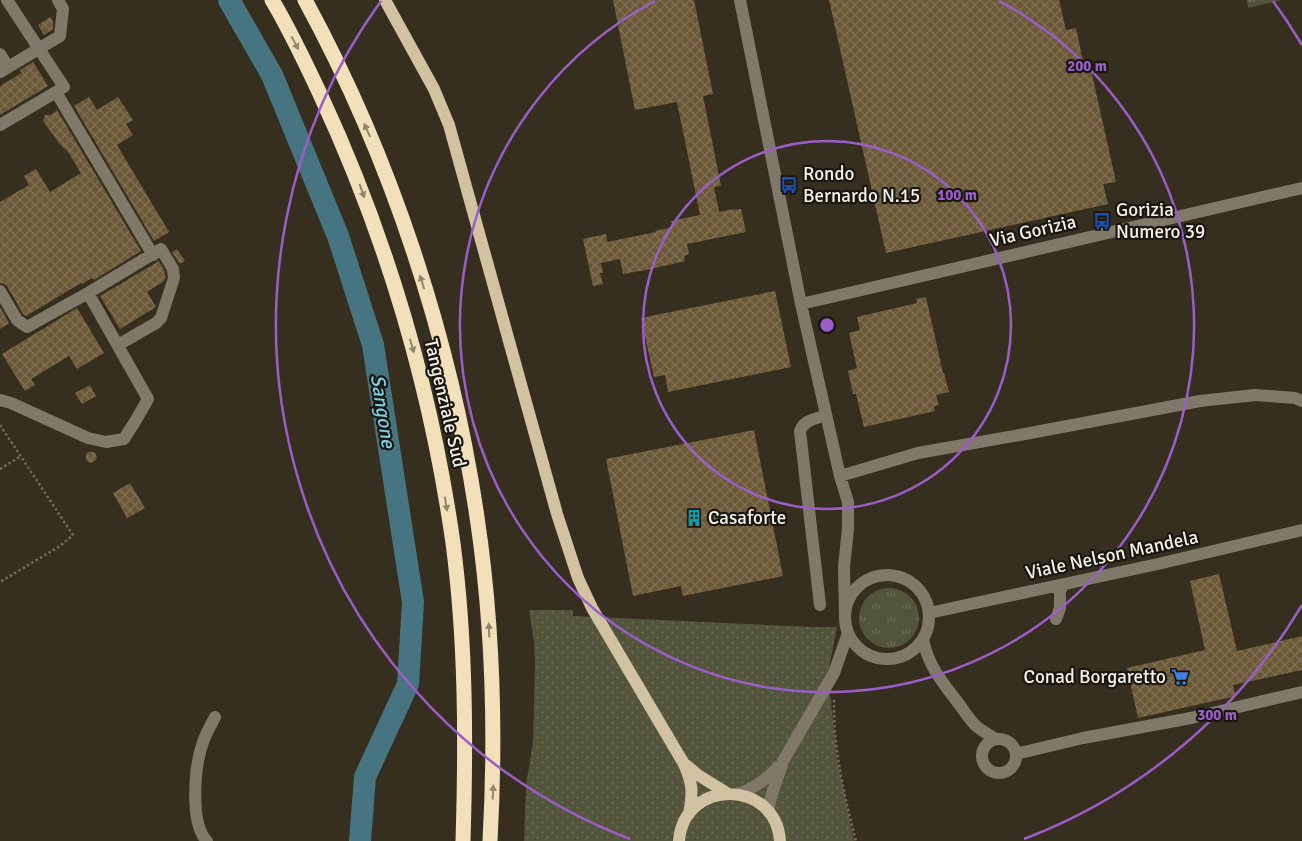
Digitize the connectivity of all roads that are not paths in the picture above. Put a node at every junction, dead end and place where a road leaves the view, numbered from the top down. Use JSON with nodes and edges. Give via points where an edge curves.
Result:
{"nodes":[{"id":1,"x":7,"y":0,"type":"edge"},
{"id":2,"x":58,"y":0,"type":"edge"},
{"id":3,"x":272,"y":0,"type":"edge"},
{"id":4,"x":305,"y":0,"type":"edge"},
{"id":5,"x":385,"y":0,"type":"edge"},
{"id":6,"x":740,"y":0,"type":"edge"},
{"id":7,"x":39,"y":50,"type":"junction"},
{"id":8,"x":0,"y":54,"type":"edge"},
{"id":9,"x":4,"y":69,"type":"edge"},
{"id":10,"x":56,"y":92,"type":"junction"},
{"id":11,"x":0,"y":125,"type":"edge"},
{"id":12,"x":1302,"y":188,"type":"edge"},
{"id":13,"x":153,"y":254,"type":"junction"},
{"id":14,"x":0,"y":292,"type":"edge"},
{"id":15,"x":88,"y":293,"type":"junction"},
{"id":16,"x":801,"y":304,"type":"junction"},
{"id":17,"x":118,"y":345,"type":"junction"},
{"id":18,"x":0,"y":400,"type":"edge"},
{"id":19,"x":1302,"y":401,"type":"edge"},
{"id":20,"x":826,"y":415,"type":"junction"},
{"id":21,"x":840,"y":476,"type":"junction"},
{"id":22,"x":1302,"y":530,"type":"edge"},
{"id":23,"x":1064,"y":585,"type":"junction"},
{"id":24,"x":820,"y":605,"type":"dead end"},
{"id":25,"x":845,"y":613,"type":"junction"},
{"id":26,"x":929,"y":613,"type":"junction"},
{"id":27,"x":1056,"y":619,"type":"dead end"},
{"id":28,"x":848,"y":633,"type":"junction"},
{"id":29,"x":923,"y":639,"type":"junction"},
{"id":30,"x":1302,"y":692,"type":"edge"},
{"id":31,"x":216,"y":717,"type":"dead end"},
{"id":32,"x":996,"y":739,"type":"junction"},
{"id":33,"x":1016,"y":754,"type":"junction"},
{"id":34,"x":783,"y":761,"type":"junction"},
{"id":35,"x":684,"y":764,"type":"junction"},
{"id":36,"x":732,"y":794,"type":"junction"},
{"id":37,"x":768,"y":811,"type":"junction"},
{"id":38,"x":689,"y":814,"type":"junction"},
{"id":39,"x":207,"y":841,"type":"edge"},
{"id":40,"x":463,"y":841,"type":"edge"},
{"id":41,"x":490,"y":841,"type":"edge"},
{"id":42,"x":679,"y":841,"type":"edge"},
{"id":43,"x":780,"y":841,"type":"edge"}],
"edges":[{"from":1,"to":7,"type":"street"},
{"from":2,"to":7,"type":"street","via":[[63,8],[60,36]]},
{"from":3,"to":40,"type":"highway","name":"Tangenziale Sud","one_way":true,"via":[[303,58],[355,171],[397,292],[422,384],[450,525],[460,612],[465,703]]},
{"from":41,"to":4,"type":"highway","name":"Tangenziale Sud","one_way":true,"via":[[494,783],[488,615],[477,518],[462,433],[445,358],[398,206],[357,108]]},
{"from":5,"to":35,"type":"main road","via":[[434,89],[450,126],[557,514],[578,578],[592,608]]},
{"from":6,"to":16,"type":"street"},
{"from":7,"to":9,"type":"street"},
{"from":7,"to":10,"type":"street","via":[[64,87]]},
{"from":8,"to":9,"type":"street"},
{"from":10,"to":11,"type":"street"},
{"from":10,"to":13,"type":"street"},
{"from":12,"to":16,"type":"street","name":"Via Gorizia"},
{"from":13,"to":15,"type":"street"},
{"from":13,"to":17,"type":"street","via":[[161,249],[173,269],[174,278],[161,318]]},
{"from":14,"to":15,"type":"street","via":[[17,320],[27,327]]},
{"from":15,"to":17,"type":"street"},
{"from":16,"to":20,"type":"street"},
{"from":17,"to":18,"type":"street","via":[[148,399],[124,439],[106,442],[88,438]]},
{"from":19,"to":21,"type":"street","via":[[1255,396],[1200,401],[918,453]]},
{"from":20,"to":21,"type":"street"},
{"from":20,"to":24,"type":"street","via":[[806,422],[800,431]]},
{"from":21,"to":25,"type":"street","via":[[848,502]]},
{"from":22,"to":23,"type":"street","name":"Viale Nelson Mandela"},
{"from":23,"to":26,"type":"street","name":"Viale Nelson Mandela"},
{"from":23,"to":27,"type":"street","via":[[1060,590]]},
{"from":25,"to":26,"type":"street","via":[[858,587],[869,579],[895,576],[918,589],[926,600]]},
{"from":25,"to":28,"type":"street"},
{"from":26,"to":29,"type":"street"},
{"from":28,"to":29,"type":"street","via":[[856,646],[879,658],[904,656]]},
{"from":28,"to":34,"type":"street","via":[[834,674]]},
{"from":29,"to":32,"type":"street","via":[[932,668],[946,688],[975,725]]},
{"from":30,"to":33,"type":"street"},
{"from":31,"to":39,"type":"street","via":[[203,742],[197,768],[196,819]]},
{"from":32,"to":33,"type":"street","via":[[1006,740]]},
{"from":32,"to":33,"type":"street","via":[[986,744],[981,755],[988,770],[1005,772],[1013,765]]},
{"from":34,"to":36,"type":"street","via":[[758,785]]},
{"from":34,"to":37,"type":"street"},
{"from":35,"to":36,"type":"main road"},
{"from":35,"to":38,"type":"main road","via":[[692,796]]},
{"from":36,"to":37,"type":"main road","via":[[748,797]]},
{"from":36,"to":38,"type":"main road","via":[[702,802]]},
{"from":37,"to":43,"type":"main road","via":[[778,828]]},
{"from":38,"to":42,"type":"main road"}]}
